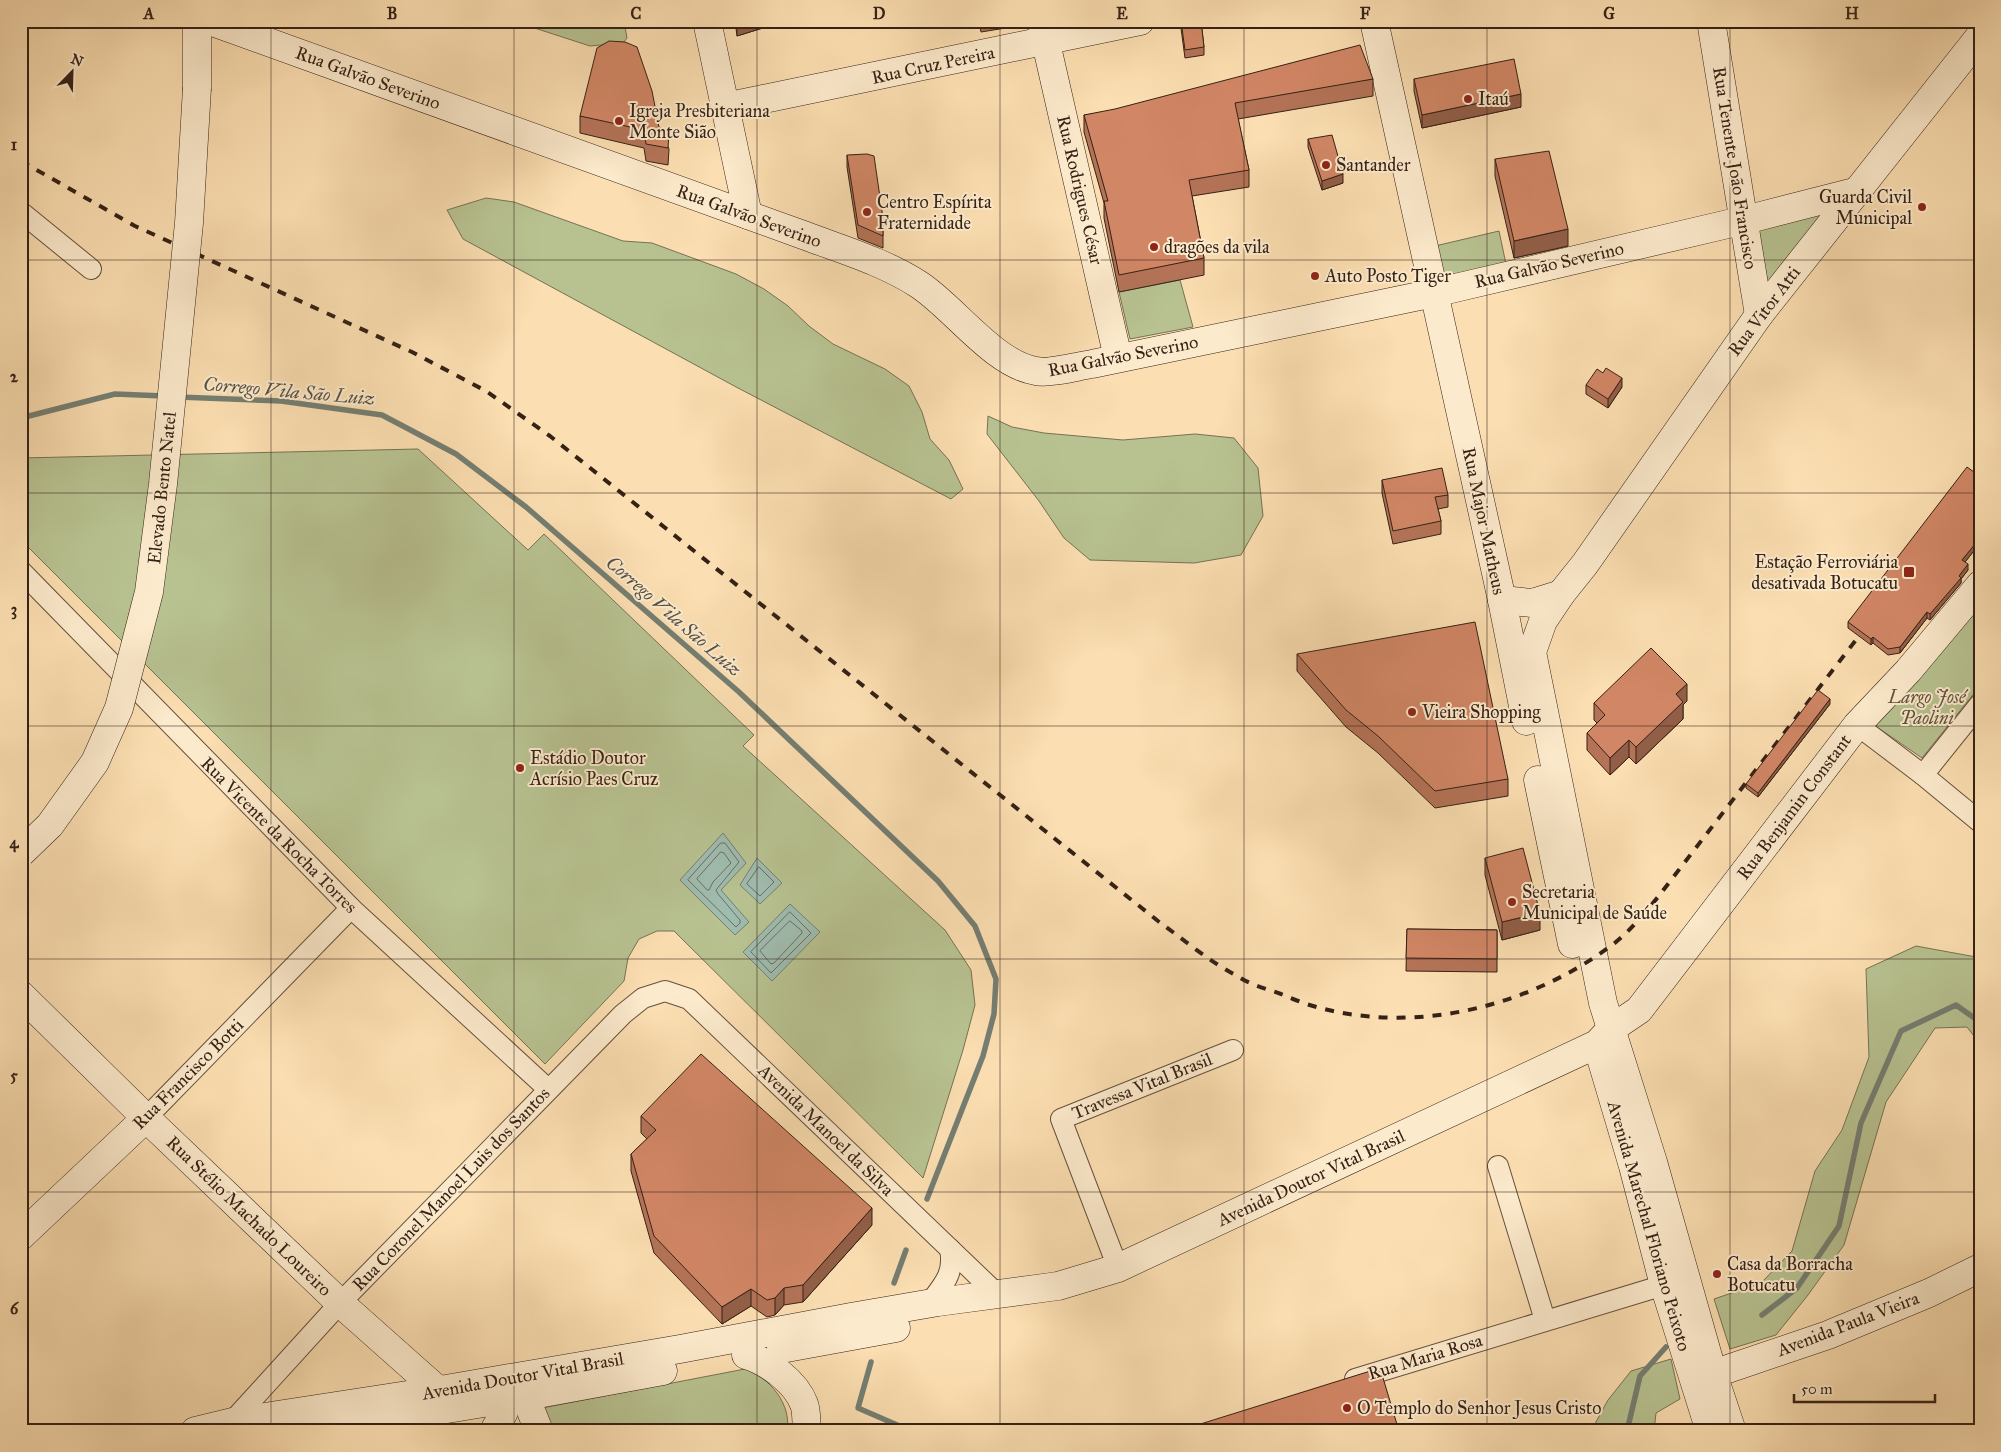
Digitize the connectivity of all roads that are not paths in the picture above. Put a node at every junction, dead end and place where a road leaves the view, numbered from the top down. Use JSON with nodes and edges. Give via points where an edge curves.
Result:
{"nodes":[{"id":1,"x":197,"y":21,"type":"edge"},
{"id":2,"x":210,"y":21,"type":"edge"},
{"id":3,"x":707,"y":21,"type":"edge"},
{"id":4,"x":1140,"y":21,"type":"edge"},
{"id":5,"x":1374,"y":21,"type":"edge"},
{"id":6,"x":1711,"y":21,"type":"edge"},
{"id":7,"x":1043,"y":31,"type":"edge"},
{"id":8,"x":1980,"y":36,"type":"edge"},
{"id":9,"x":725,"y":106,"type":"junction"},
{"id":10,"x":1858,"y":191,"type":"junction"},
{"id":11,"x":21,"y":212,"type":"edge"},
{"id":12,"x":748,"y":216,"type":"junction"},
{"id":13,"x":1745,"y":220,"type":"junction"},
{"id":14,"x":91,"y":269,"type":"dead end"},
{"id":15,"x":1434,"y":292,"type":"junction"},
{"id":16,"x":1759,"y":315,"type":"junction"},
{"id":17,"x":1118,"y":358,"type":"junction"},
{"id":18,"x":21,"y":571,"type":"edge"},
{"id":19,"x":1980,"y":585,"type":"edge"},
{"id":20,"x":1561,"y":594,"type":"junction"},
{"id":21,"x":1502,"y":600,"type":"junction"},
{"id":22,"x":1980,"y":704,"type":"edge"},
{"id":23,"x":1857,"y":725,"type":"junction"},
{"id":24,"x":1923,"y":775,"type":"junction"},
{"id":25,"x":1980,"y":822,"type":"edge"},
{"id":26,"x":21,"y":853,"type":"edge"},
{"id":27,"x":351,"y":908,"type":"junction"},
{"id":28,"x":21,"y":995,"type":"edge"},
{"id":29,"x":643,"y":998,"type":"joint"},
{"id":30,"x":1599,"y":1031,"type":"junction"},
{"id":31,"x":1233,"y":1050,"type":"dead end"},
{"id":32,"x":548,"y":1089,"type":"junction"},
{"id":33,"x":146,"y":1118,"type":"junction"},
{"id":34,"x":1498,"y":1166,"type":"dead end"},
{"id":35,"x":21,"y":1236,"type":"edge"},
{"id":36,"x":950,"y":1249,"type":"junction"},
{"id":37,"x":1118,"y":1268,"type":"junction"},
{"id":38,"x":1980,"y":1268,"type":"edge"},
{"id":39,"x":1664,"y":1285,"type":"junction"},
{"id":40,"x":998,"y":1295,"type":"junction"},
{"id":41,"x":340,"y":1303,"type":"junction"},
{"id":42,"x":925,"y":1311,"type":"junction"},
{"id":43,"x":1546,"y":1320,"type":"junction"},
{"id":44,"x":746,"y":1355,"type":"junction"},
{"id":45,"x":1713,"y":1374,"type":"junction"},
{"id":46,"x":1337,"y":1384,"type":"edge"},
{"id":47,"x":510,"y":1388,"type":"junction"},
{"id":48,"x":448,"y":1399,"type":"junction"},
{"id":49,"x":228,"y":1426,"type":"edge"},
{"id":50,"x":195,"y":1431,"type":"edge"},
{"id":51,"x":314,"y":1431,"type":"edge"},
{"id":52,"x":494,"y":1431,"type":"edge"},
{"id":53,"x":539,"y":1431,"type":"edge"},
{"id":54,"x":807,"y":1431,"type":"edge"},
{"id":55,"x":1710,"y":1431,"type":"edge"},
{"id":56,"x":1732,"y":1431,"type":"edge"}],
"edges":[{"from":1,"to":26,"type":"main road","name":"Elevado Bento Natel","bridge":true,"via":[[197,88],[189,223],[164,484],[149,592],[119,708],[95,762],[50,825]]},
{"from":2,"to":12,"type":"main road","name":"Rua Galvão Severino"},
{"from":3,"to":9,"type":"main road"},
{"from":4,"to":7,"type":"main road","name":"Rua Cruz Pereira"},
{"from":5,"to":15,"type":"main road","name":"Rua Major Matheus"},
{"from":6,"to":13,"type":"main road","name":"Rua Tenente João Francisco"},
{"from":7,"to":9,"type":"main road","name":"Rua Cruz Pereira"},
{"from":7,"to":17,"type":"main road","name":"Rua Rodrigues César"},
{"from":8,"to":10,"type":"main road","name":"Rua Vitor Atti"},
{"from":9,"to":12,"type":"main road"},
{"from":10,"to":13,"type":"main road","name":"Rua Galvão Severino"},
{"from":10,"to":16,"type":"main road","name":"Rua Vitor Atti"},
{"from":11,"to":14,"type":"street"},
{"from":12,"to":17,"type":"main road","name":"Rua Galvão Severino","via":[[892,269],[919,285],[989,346],[1016,365],[1037,372]]},
{"from":13,"to":15,"type":"main road","name":"Rua Galvão Severino"},
{"from":13,"to":16,"type":"main road","name":"Rua Tenente João Francisco"},
{"from":15,"to":17,"type":"main road","name":"Rua Galvão Severino"},
{"from":15,"to":21,"type":"main road","name":"Rua Major Matheus"},
{"from":16,"to":20,"type":"main road","name":"Rua Vitor Atti"},
{"from":18,"to":27,"type":"street","name":"Rua Vicente da Rocha Torres"},
{"from":19,"to":23,"type":"main road","name":"Rua Benjamin Constant","via":[[1908,671]]},
{"from":20,"to":21,"type":"main road","via":[[1532,603]]},
{"from":20,"to":30,"type":"main road","via":[[1544,621],[1532,652],[1599,984]]},
{"from":21,"to":30,"type":"main road","name":"Rua Major Matheus","via":[[1558,885]]},
{"from":22,"to":24,"type":"street"},
{"from":23,"to":24,"type":"street"},
{"from":23,"to":30,"type":"main road","name":"Rua Benjamin Constant","via":[[1639,1010]]},
{"from":24,"to":25,"type":"street"},
{"from":27,"to":32,"type":"street","name":"Rua Vicente da Rocha Torres"},
{"from":27,"to":33,"type":"street","name":"Rua Francisco Botti"},
{"from":28,"to":33,"type":"main road","name":"Rua Stélio Machado Loureiro"},
{"from":29,"to":32,"type":"street","name":"Rua Coronel Manoel Luis dos Santos"},
{"from":29,"to":36,"type":"street","name":"Avenida Manoel da Silva","via":[[665,991],[689,999]]},
{"from":30,"to":37,"type":"main road","name":"Avenida Doutor Vital Brasil"},
{"from":30,"to":39,"type":"main road","name":"Avenida Marechal Floriano Peixoto"},
{"from":30,"to":45,"type":"main road","name":"Avenida Marechal Floriano Peixoto","via":[[1653,1162]]},
{"from":31,"to":37,"type":"street","name":"Travessa Vital Brasil","via":[[1061,1119]]},
{"from":32,"to":41,"type":"street","name":"Rua Coronel Manoel Luis dos Santos"},
{"from":33,"to":35,"type":"main road","name":"Rua Francisco Botti"},
{"from":33,"to":41,"type":"main road","name":"Rua Stélio Machado Loureiro"},
{"from":34,"to":43,"type":"street"},
{"from":36,"to":40,"type":"street","name":"Avenida Manoel da Silva"},
{"from":36,"to":42,"type":"street","via":[[951,1270]]},
{"from":37,"to":40,"type":"main road","name":"Avenida Doutor Vital Brasil","via":[[1058,1286]]},
{"from":38,"to":45,"type":"main road","name":"Avenida Paula Vieira","via":[[1828,1335]]},
{"from":39,"to":43,"type":"street","name":"Rua Maria Rosa"},
{"from":39,"to":55,"type":"main road","name":"Avenida Marechal Floriano Peixoto"},
{"from":40,"to":42,"type":"main road","name":"Avenida Doutor Vital Brasil"},
{"from":41,"to":48,"type":"main road","name":"Rua Stélio Machado Loureiro"},
{"from":41,"to":49,"type":"street","name":"Rua Coronel Manoel Luis dos Santos"},
{"from":42,"to":44,"type":"main road","name":"Avenida Doutor Vital Brasil","via":[[886,1330]]},
{"from":42,"to":47,"type":"main road","name":"Avenida Doutor Vital Brasil","via":[[851,1317],[680,1349]]},
{"from":43,"to":46,"type":"street","name":"Rua Maria Rosa"},
{"from":44,"to":47,"type":"main road","name":"Avenida Doutor Vital Brasil"},
{"from":44,"to":54,"type":"main road","via":[[768,1364],[784,1378],[804,1404]]},
{"from":45,"to":56,"type":"main road","name":"Avenida Marechal Floriano Peixoto"},
{"from":47,"to":48,"type":"main road","name":"Avenida Doutor Vital Brasil"},
{"from":47,"to":52,"type":"main road","via":[[506,1408]]},
{"from":47,"to":53,"type":"main road"},
{"from":48,"to":49,"type":"main road","name":"Avenida Doutor Vital Brasil"},
{"from":48,"to":51,"type":"main road","name":"Avenida Doutor Vital Brasil"},
{"from":49,"to":50,"type":"main road","name":"Avenida Doutor Vital Brasil"}]}
